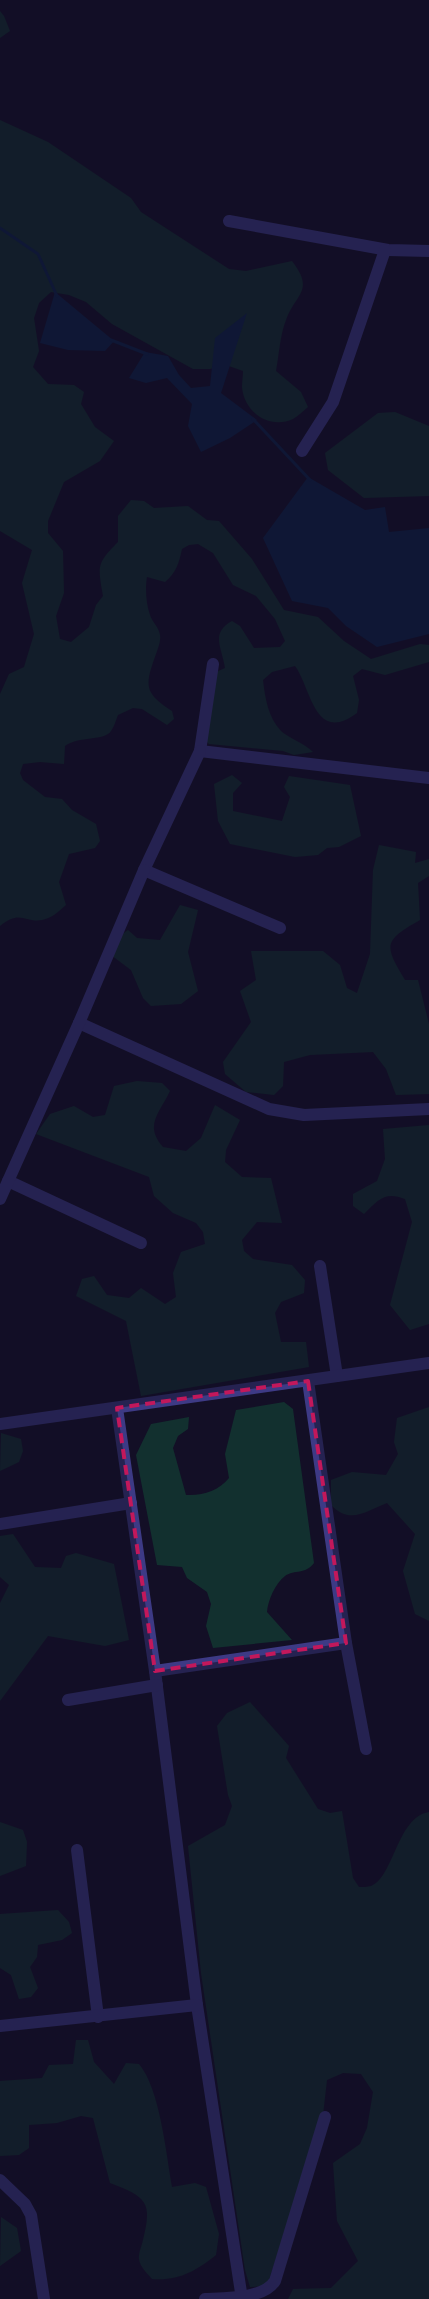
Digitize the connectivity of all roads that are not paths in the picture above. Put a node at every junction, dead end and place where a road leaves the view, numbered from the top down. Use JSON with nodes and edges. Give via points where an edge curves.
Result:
{"nodes":[{"id":1,"x":229,"y":221,"type":"dead end"},
{"id":2,"x":385,"y":250,"type":"junction"},
{"id":3,"x":429,"y":251,"type":"edge"},
{"id":4,"x":302,"y":451,"type":"dead end"},
{"id":5,"x":213,"y":664,"type":"dead end"},
{"id":6,"x":200,"y":751,"type":"junction"},
{"id":7,"x":429,"y":778,"type":"edge"},
{"id":8,"x":144,"y":870,"type":"junction"},
{"id":9,"x":280,"y":928,"type":"dead end"},
{"id":10,"x":79,"y":1023,"type":"junction"},
{"id":11,"x":429,"y":1109,"type":"edge"},
{"id":12,"x":8,"y":1181,"type":"junction"},
{"id":13,"x":0,"y":1199,"type":"edge"},
{"id":14,"x":141,"y":1243,"type":"dead end"},
{"id":15,"x":320,"y":1266,"type":"dead end"},
{"id":16,"x":429,"y":1363,"type":"edge"},
{"id":17,"x":337,"y":1376,"type":"junction"},
{"id":18,"x":308,"y":1380,"type":"junction"},
{"id":19,"x":117,"y":1408,"type":"junction"},
{"id":20,"x":0,"y":1424,"type":"edge"},
{"id":21,"x":130,"y":1502,"type":"junction"},
{"id":22,"x":0,"y":1524,"type":"edge"},
{"id":23,"x":346,"y":1643,"type":"junction"},
{"id":24,"x":155,"y":1671,"type":"junction"},
{"id":25,"x":157,"y":1686,"type":"junction"},
{"id":26,"x":68,"y":1700,"type":"dead end"},
{"id":27,"x":366,"y":1749,"type":"dead end"},
{"id":28,"x":77,"y":1850,"type":"dead end"},
{"id":29,"x":197,"y":2005,"type":"junction"},
{"id":30,"x":98,"y":2017,"type":"junction"},
{"id":31,"x":0,"y":2026,"type":"edge"},
{"id":32,"x":325,"y":2117,"type":"dead end"},
{"id":33,"x":0,"y":2180,"type":"edge"},
{"id":34,"x":242,"y":2298,"type":"edge"},
{"id":35,"x":44,"y":2299,"type":"edge"},
{"id":36,"x":205,"y":2299,"type":"edge"}],
"edges":[{"from":1,"to":2,"type":"street"},
{"from":2,"to":3,"type":"street"},
{"from":2,"to":4,"type":"street","via":[[333,402]]},
{"from":5,"to":6,"type":"street"},
{"from":6,"to":7,"type":"street"},
{"from":6,"to":8,"type":"street"},
{"from":8,"to":9,"type":"street"},
{"from":8,"to":10,"type":"street"},
{"from":10,"to":11,"type":"street","via":[[269,1109],[304,1115]]},
{"from":10,"to":12,"type":"street"},
{"from":12,"to":13,"type":"street"},
{"from":12,"to":14,"type":"street"},
{"from":15,"to":17,"type":"street"},
{"from":16,"to":17,"type":"street"},
{"from":17,"to":18,"type":"street"},
{"from":18,"to":19,"type":"street"},
{"from":18,"to":23,"type":"street"},
{"from":19,"to":20,"type":"street"},
{"from":19,"to":21,"type":"street"},
{"from":21,"to":22,"type":"street"},
{"from":21,"to":24,"type":"street"},
{"from":23,"to":24,"type":"street"},
{"from":23,"to":27,"type":"street"},
{"from":24,"to":25,"type":"street"},
{"from":25,"to":26,"type":"street"},
{"from":25,"to":29,"type":"street"},
{"from":28,"to":30,"type":"street"},
{"from":29,"to":30,"type":"street"},
{"from":29,"to":34,"type":"street"},
{"from":30,"to":31,"type":"street"},
{"from":32,"to":34,"type":"street","via":[[275,2281],[262,2293]]},
{"from":33,"to":35,"type":"street","via":[[25,2204],[31,2215]]},
{"from":34,"to":36,"type":"street"}]}
